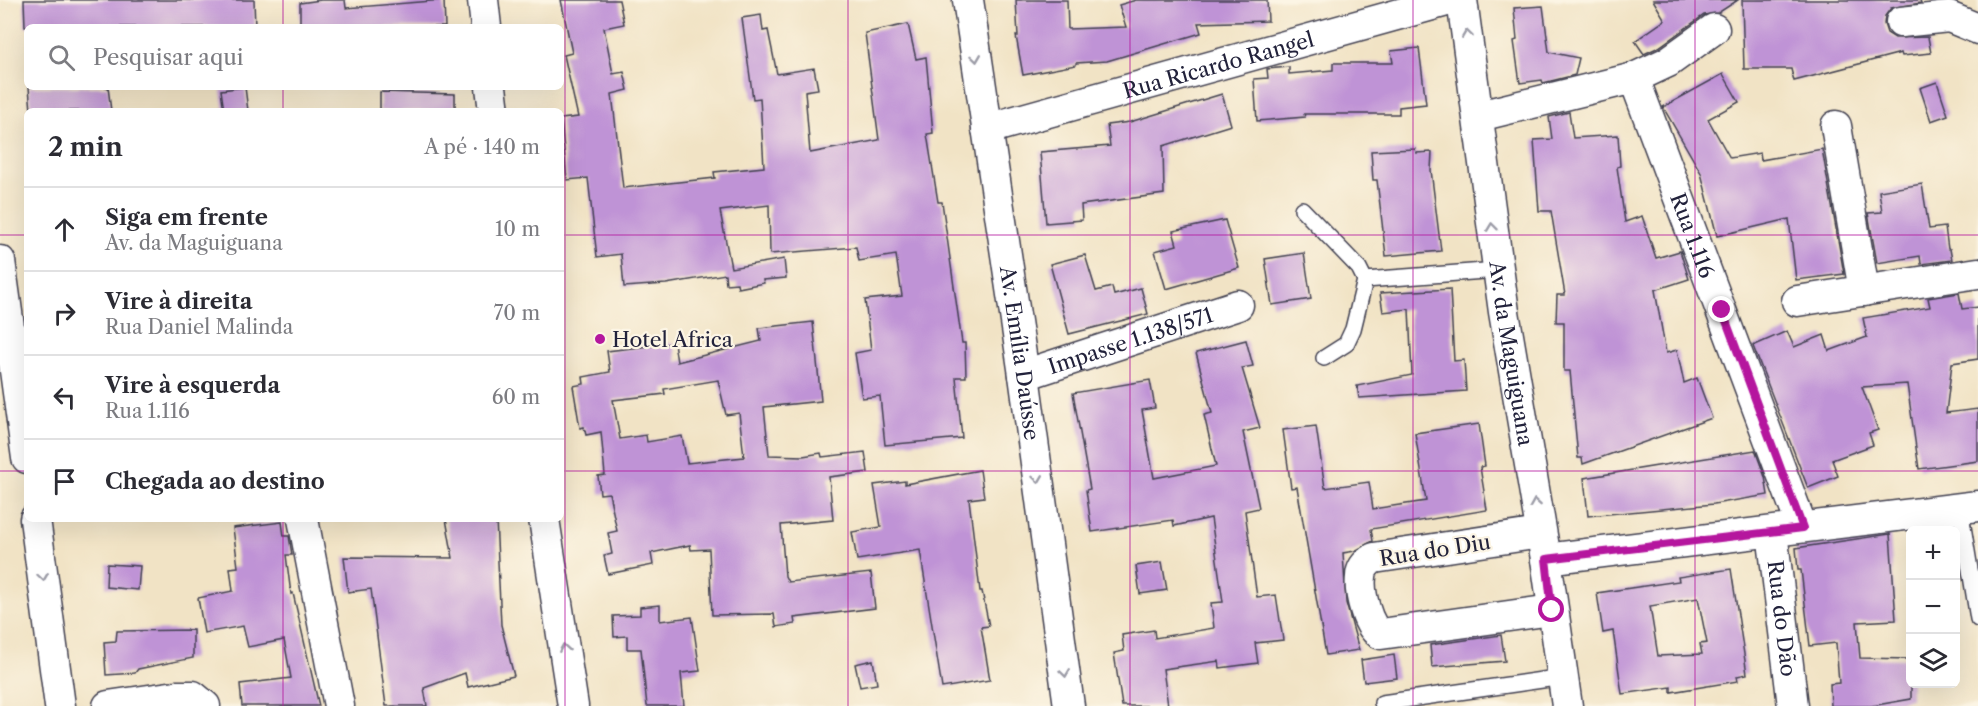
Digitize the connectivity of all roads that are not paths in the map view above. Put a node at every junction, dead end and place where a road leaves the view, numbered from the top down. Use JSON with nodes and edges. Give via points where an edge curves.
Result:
{"nodes":[{"id":1,"x":483,"y":0,"type":"edge"},
{"id":2,"x":968,"y":0,"type":"edge"},
{"id":3,"x":1450,"y":0,"type":"edge"},
{"id":4,"x":1462,"y":0,"type":"edge"},
{"id":5,"x":1901,"y":22,"type":"dead end"},
{"id":6,"x":486,"y":24,"type":"edge"},
{"id":7,"x":1713,"y":29,"type":"dead end"},
{"id":8,"x":1978,"y":29,"type":"edge"},
{"id":9,"x":1634,"y":78,"type":"junction"},
{"id":10,"x":491,"y":90,"type":"edge"},
{"id":11,"x":494,"y":108,"type":"edge"},
{"id":12,"x":1479,"y":116,"type":"junction"},
{"id":13,"x":1836,"y":126,"type":"dead end"},
{"id":14,"x":987,"y":129,"type":"junction"},
{"id":15,"x":1302,"y":209,"type":"dead end"},
{"id":16,"x":0,"y":261,"type":"edge"},
{"id":17,"x":1498,"y":270,"type":"junction"},
{"id":18,"x":1978,"y":273,"type":"edge"},
{"id":19,"x":1365,"y":280,"type":"junction"},
{"id":20,"x":1864,"y":291,"type":"junction"},
{"id":21,"x":1797,"y":301,"type":"dead end"},
{"id":22,"x":1239,"y":305,"type":"dead end"},
{"id":23,"x":1324,"y":358,"type":"dead end"},
{"id":24,"x":1024,"y":375,"type":"junction"},
{"id":25,"x":10,"y":400,"type":"edge"},
{"id":26,"x":24,"y":448,"type":"edge"},
{"id":27,"x":1969,"y":507,"type":"edge"},
{"id":28,"x":35,"y":522,"type":"edge"},
{"id":29,"x":304,"y":522,"type":"edge"},
{"id":30,"x":544,"y":522,"type":"edge"},
{"id":31,"x":1803,"y":528,"type":"junction"},
{"id":32,"x":1772,"y":532,"type":"junction"},
{"id":33,"x":1543,"y":546,"type":"junction"},
{"id":34,"x":1552,"y":610,"type":"junction"},
{"id":35,"x":1978,"y":619,"type":"edge"},
{"id":36,"x":1565,"y":692,"type":"edge"},
{"id":37,"x":1383,"y":702,"type":"dead end"},
{"id":38,"x":60,"y":706,"type":"edge"},
{"id":39,"x":108,"y":706,"type":"edge"},
{"id":40,"x":205,"y":706,"type":"edge"},
{"id":41,"x":339,"y":706,"type":"edge"},
{"id":42,"x":573,"y":706,"type":"edge"},
{"id":43,"x":1069,"y":706,"type":"edge"},
{"id":44,"x":1792,"y":706,"type":"edge"}],
"edges":[{"from":1,"to":6,"type":"street"},
{"from":2,"to":14,"type":"street","name":"Av. Emília Daússe","one_way":true},
{"from":3,"to":14,"type":"street","name":"Rua Ricardo Rangel"},
{"from":12,"to":4,"type":"street","name":"Av. da Maguiguana","one_way":true},
{"from":5,"to":8,"type":"street","via":[[1949,17]]},
{"from":7,"to":9,"type":"street","via":[[1668,62]]},
{"from":9,"to":12,"type":"street"},
{"from":9,"to":31,"type":"street","name":"Rua 1.116"},
{"from":10,"to":11,"type":"street"},
{"from":17,"to":12,"type":"street","name":"Av. da Maguiguana","one_way":true},
{"from":13,"to":20,"type":"street"},
{"from":14,"to":24,"type":"street","name":"Av. Emília Daússe"},
{"from":15,"to":19,"type":"lane","via":[[1359,268]]},
{"from":16,"to":25,"type":"street"},
{"from":17,"to":19,"type":"lane"},
{"from":33,"to":17,"type":"street","name":"Av. da Maguiguana","one_way":true},
{"from":18,"to":20,"type":"street"},
{"from":19,"to":23,"type":"lane","via":[[1346,344]]},
{"from":20,"to":21,"type":"street"},
{"from":22,"to":24,"type":"street","name":"Impasse 1.138/571"},
{"from":24,"to":43,"type":"street","name":"Av. Emília Daússe","one_way":true},
{"from":25,"to":26,"type":"street"},
{"from":27,"to":31,"type":"street"},
{"from":27,"to":35,"type":"lane"},
{"from":28,"to":38,"type":"street","one_way":true},
{"from":29,"to":41,"type":"street"},
{"from":42,"to":30,"type":"street","one_way":true},
{"from":31,"to":32,"type":"street"},
{"from":32,"to":33,"type":"street"},
{"from":32,"to":44,"type":"street","name":"Rua do Dão"},
{"from":33,"to":34,"type":"street","name":"Av. da Maguiguana"},
{"from":33,"to":34,"type":"street","name":"Rua do Diu","via":[[1374,558],[1360,578],[1369,623],[1381,634]]},
{"from":34,"to":36,"type":"street","name":"Av. da Maguiguana"},
{"from":36,"to":37,"type":"lane"},
{"from":39,"to":40,"type":"street","via":[[176,696],[193,696]]}]}
